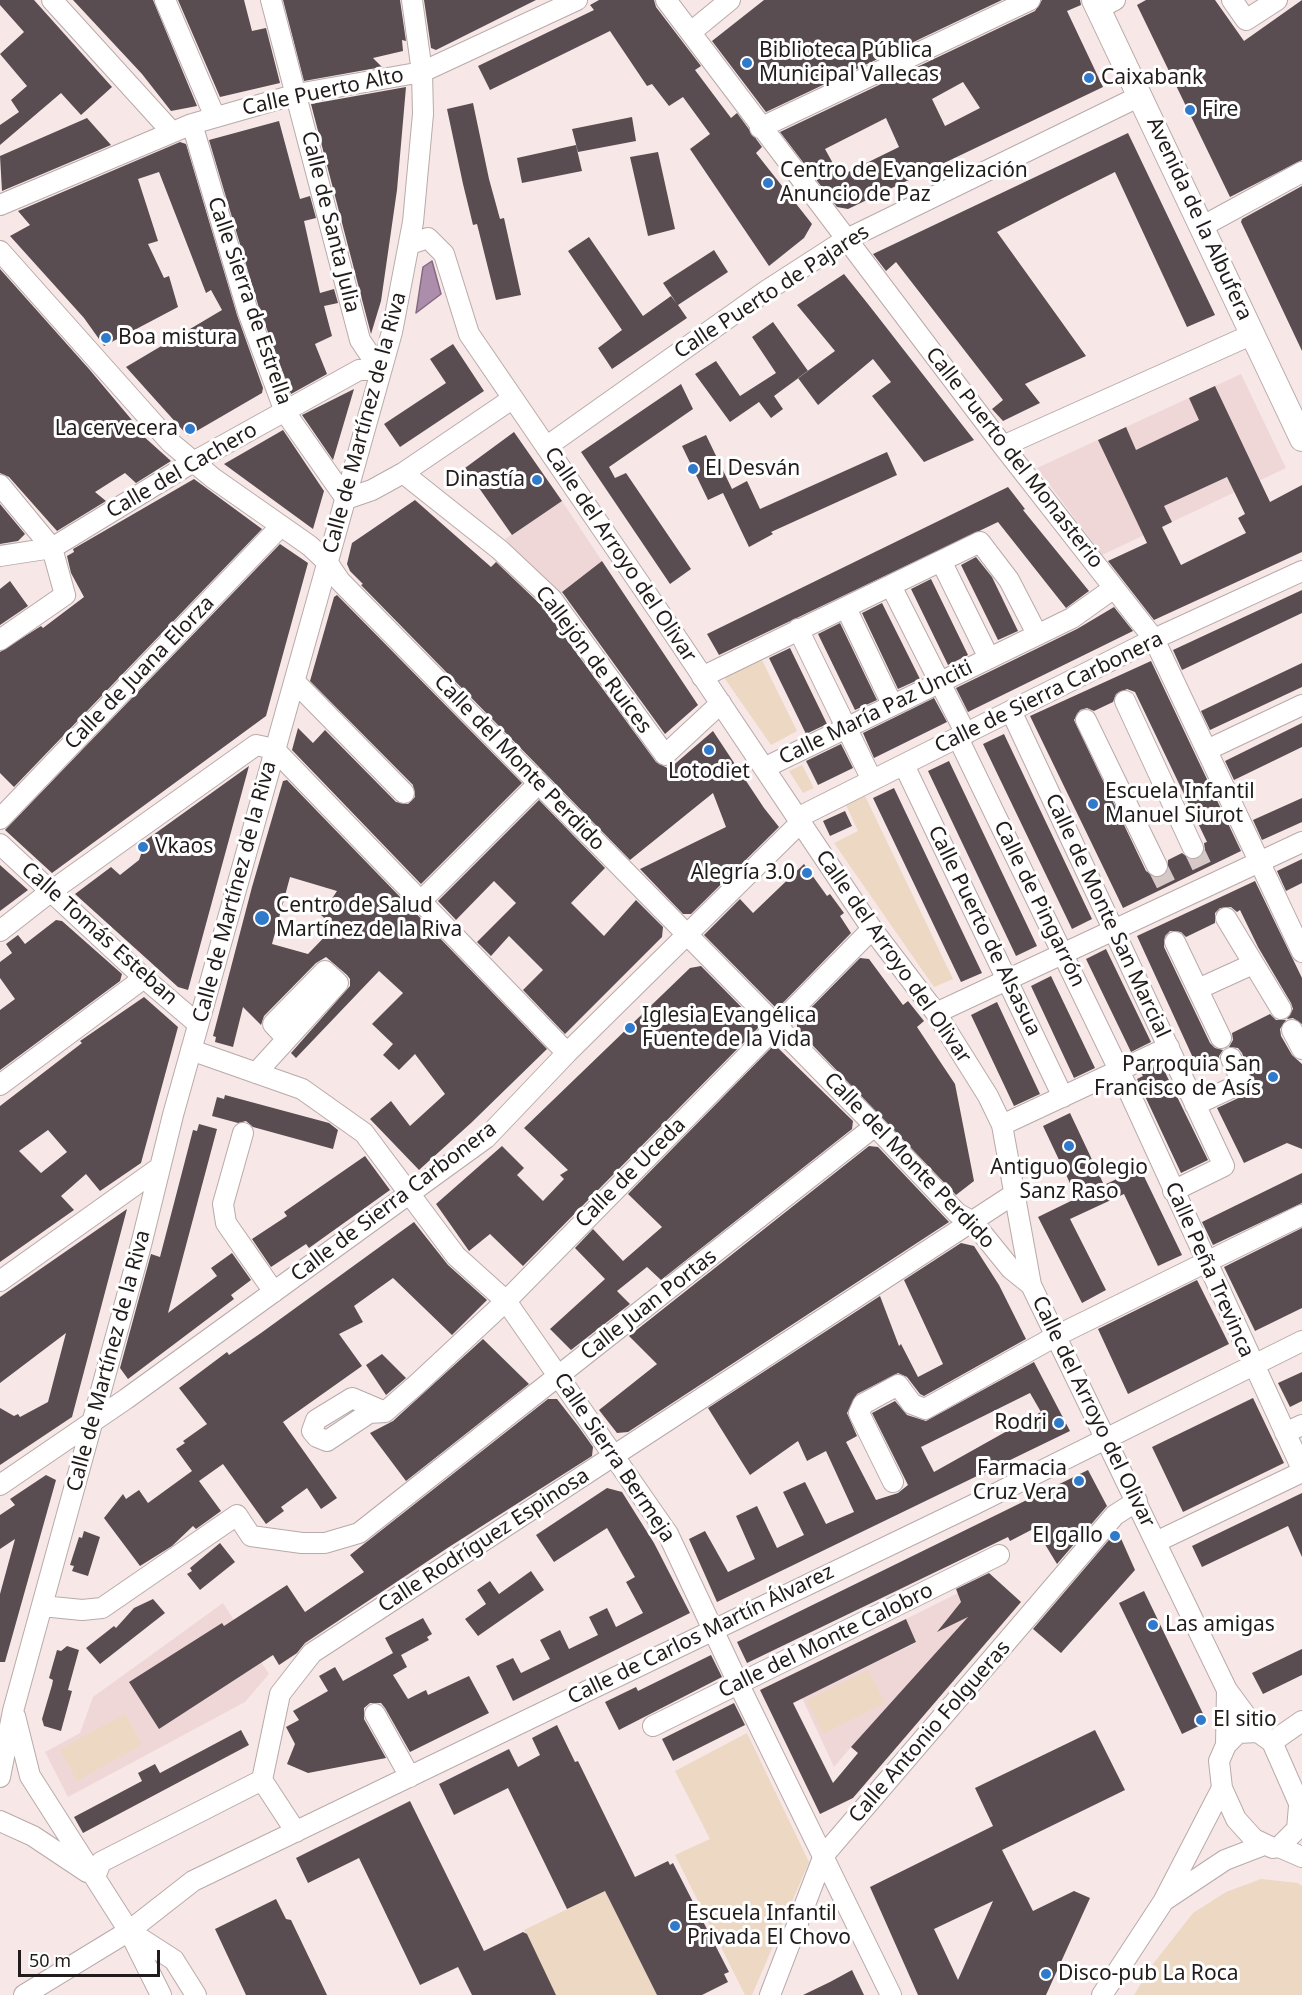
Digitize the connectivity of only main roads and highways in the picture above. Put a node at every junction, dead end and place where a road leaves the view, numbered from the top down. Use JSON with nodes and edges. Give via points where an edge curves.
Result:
{"nodes":[{"id":1,"x":1102,"y":3,"type":"edge"},
{"id":2,"x":1294,"y":401,"type":"edge"},
{"id":3,"x":1302,"y":439,"type":"edge"}],
"edges":[{"from":1,"to":2,"type":"main road","name":"Avenida de la Albufera","via":[[1140,96],[1253,334]]},
{"from":2,"to":3,"type":"main road","name":"Avenida de la Albufera"}]}
